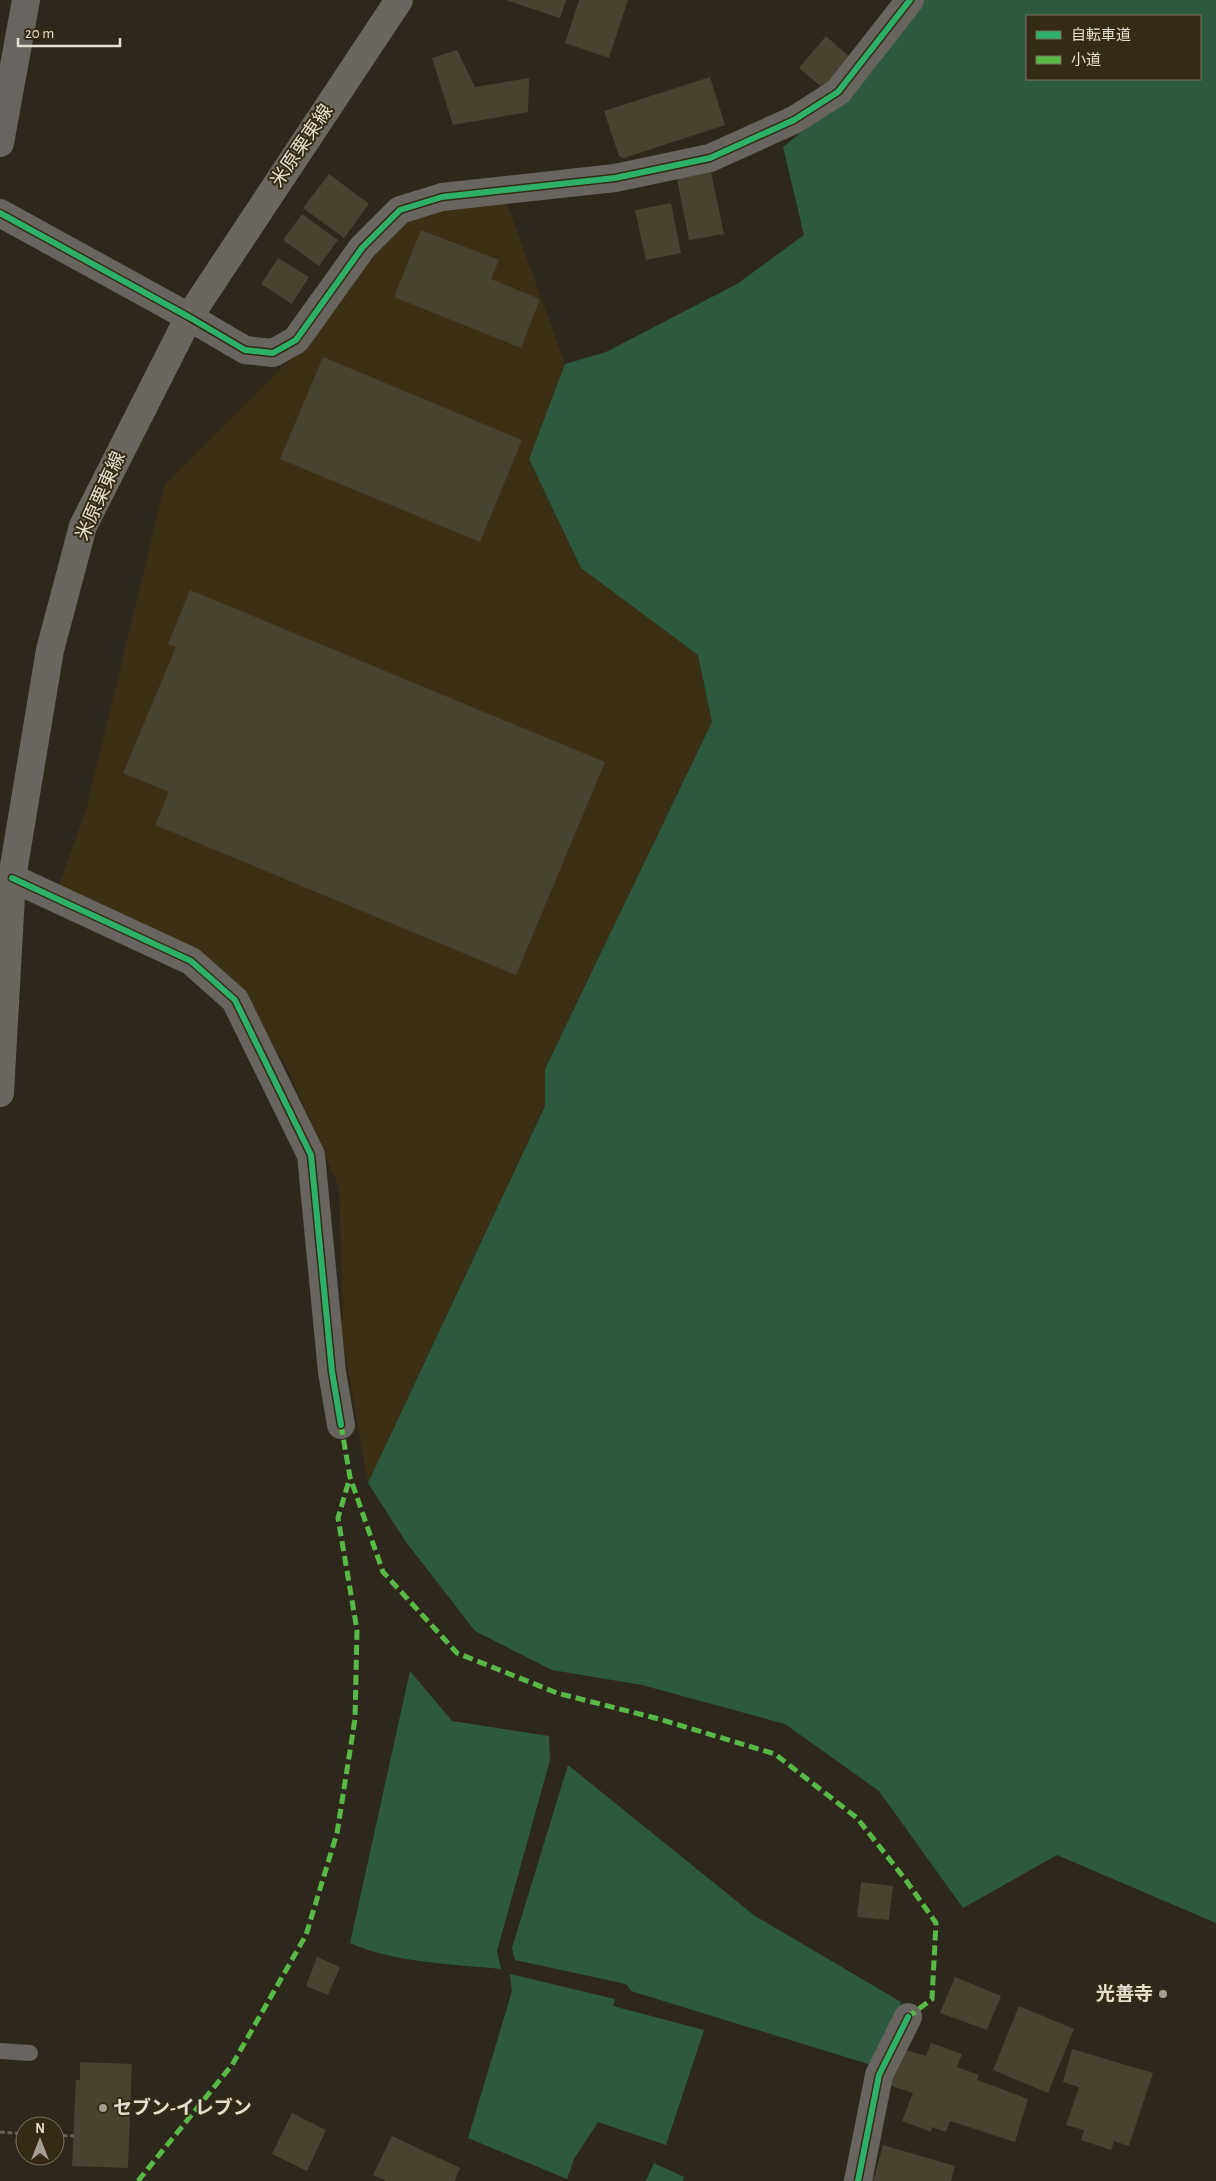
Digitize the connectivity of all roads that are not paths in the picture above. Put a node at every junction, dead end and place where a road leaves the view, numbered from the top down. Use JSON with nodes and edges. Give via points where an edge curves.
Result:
{"nodes":[{"id":1,"x":26,"y":0,"type":"edge"},
{"id":2,"x":399,"y":0,"type":"edge"},
{"id":3,"x":910,"y":0,"type":"edge"},
{"id":4,"x":0,"y":143,"type":"edge"},
{"id":5,"x":0,"y":213,"type":"edge"},
{"id":6,"x":189,"y":317,"type":"junction"},
{"id":7,"x":12,"y":878,"type":"junction"},
{"id":8,"x":0,"y":1093,"type":"edge"},
{"id":9,"x":341,"y":1425,"type":"dead end"},
{"id":10,"x":908,"y":2017,"type":"dead end"},
{"id":11,"x":0,"y":2051,"type":"edge"},
{"id":12,"x":30,"y":2053,"type":"dead end"},
{"id":13,"x":858,"y":2181,"type":"edge"}],
"edges":[{"from":1,"to":4,"type":"street"},
{"from":2,"to":6,"type":"main road","name":"米原栗東線"},
{"from":3,"to":6,"type":"street","via":[[838,92],[794,120],[710,158],[614,178],[442,197],[400,210],[362,248],[296,340],[273,354],[245,350]]},
{"from":5,"to":6,"type":"street"},
{"from":6,"to":7,"type":"main road","name":"米原栗東線","via":[[83,526],[50,650]]},
{"from":7,"to":8,"type":"main road","name":"米原栗東線"},
{"from":7,"to":9,"type":"street","via":[[191,961],[235,1000],[311,1155],[332,1372]]},
{"from":10,"to":13,"type":"street","via":[[879,2075]]},
{"from":11,"to":12,"type":"lane"}]}
